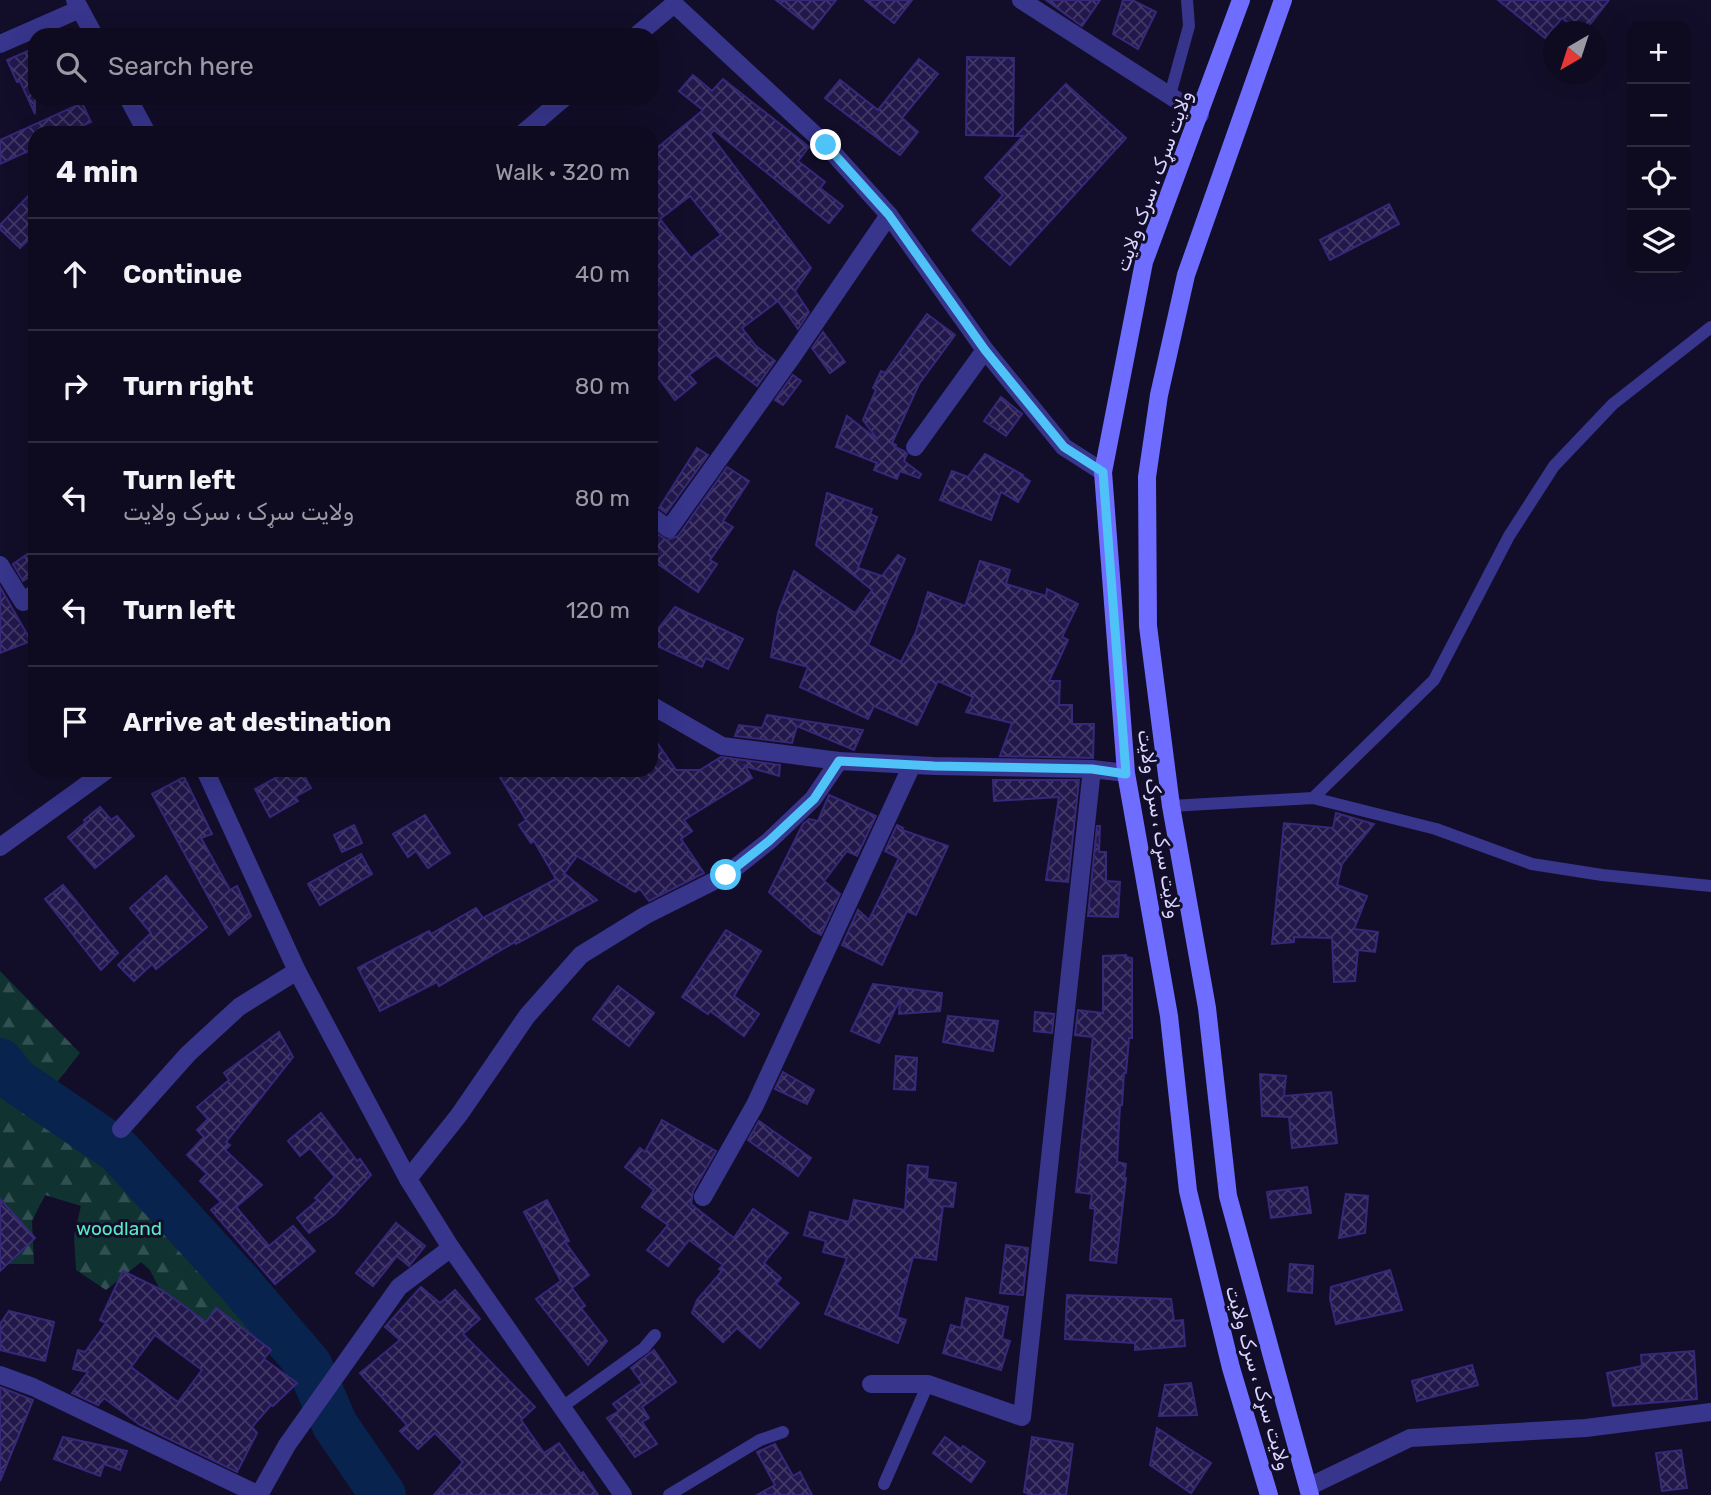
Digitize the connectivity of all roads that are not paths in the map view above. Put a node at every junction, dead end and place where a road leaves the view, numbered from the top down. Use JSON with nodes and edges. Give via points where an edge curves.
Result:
{"nodes":[{"id":1,"x":1021,"y":0,"type":"edge"},
{"id":2,"x":1187,"y":0,"type":"edge"},
{"id":3,"x":1241,"y":0,"type":"edge"},
{"id":4,"x":1283,"y":0,"type":"edge"},
{"id":5,"x":78,"y":5,"type":"edge"},
{"id":6,"x":32,"y":28,"type":"edge"},
{"id":7,"x":90,"y":28,"type":"edge"},
{"id":8,"x":646,"y":28,"type":"edge"},
{"id":9,"x":28,"y":30,"type":"edge"},
{"id":10,"x":0,"y":44,"type":"edge"},
{"id":11,"x":1170,"y":95,"type":"junction"},
{"id":12,"x":132,"y":105,"type":"edge"},
{"id":13,"x":556,"y":105,"type":"edge"},
{"id":14,"x":1200,"y":115,"type":"junction"},
{"id":15,"x":143,"y":126,"type":"edge"},
{"id":16,"x":531,"y":126,"type":"edge"},
{"id":17,"x":889,"y":215,"type":"junction"},
{"id":18,"x":1711,"y":327,"type":"edge"},
{"id":19,"x":985,"y":350,"type":"junction"},
{"id":20,"x":915,"y":447,"type":"dead end"},
{"id":21,"x":1103,"y":472,"type":"junction"},
{"id":22,"x":658,"y":521,"type":"edge"},
{"id":23,"x":0,"y":565,"type":"edge"},
{"id":24,"x":28,"y":598,"type":"edge"},
{"id":25,"x":658,"y":709,"type":"edge"},
{"id":26,"x":839,"y":761,"type":"junction"},
{"id":27,"x":912,"y":765,"type":"junction"},
{"id":28,"x":1092,"y":769,"type":"junction"},
{"id":29,"x":1126,"y":774,"type":"junction"},
{"id":30,"x":97,"y":777,"type":"edge"},
{"id":31,"x":208,"y":777,"type":"edge"},
{"id":32,"x":1313,"y":798,"type":"junction"},
{"id":33,"x":1171,"y":806,"type":"junction"},
{"id":34,"x":0,"y":847,"type":"edge"},
{"id":35,"x":1711,"y":886,"type":"edge"},
{"id":36,"x":297,"y":971,"type":"junction"},
{"id":37,"x":121,"y":1129,"type":"dead end"},
{"id":38,"x":408,"y":1179,"type":"junction"},
{"id":39,"x":703,"y":1197,"type":"dead end"},
{"id":40,"x":451,"y":1248,"type":"junction"},
{"id":41,"x":656,"y":1335,"type":"dead end"},
{"id":42,"x":0,"y":1375,"type":"edge"},
{"id":43,"x":871,"y":1384,"type":"dead end"},
{"id":44,"x":928,"y":1384,"type":"junction"},
{"id":45,"x":562,"y":1407,"type":"junction"},
{"id":46,"x":1711,"y":1412,"type":"edge"},
{"id":47,"x":783,"y":1432,"type":"dead end"},
{"id":48,"x":884,"y":1484,"type":"dead end"},
{"id":49,"x":1309,"y":1491,"type":"edge"},
{"id":50,"x":259,"y":1495,"type":"edge"},
{"id":51,"x":623,"y":1495,"type":"edge"},
{"id":52,"x":669,"y":1495,"type":"edge"},
{"id":53,"x":1269,"y":1495,"type":"edge"}],
"edges":[{"from":1,"to":11,"type":"street"},
{"from":2,"to":11,"type":"lane","via":[[1189,26]]},
{"from":3,"to":14,"type":"main road","name":"ولایت سړک ، سرک ولایت"},
{"from":4,"to":33,"type":"main road","name":"ولایت سړک ، سرک ولایت","via":[[1186,275],[1159,395],[1147,477],[1148,626]]},
{"from":5,"to":6,"type":"street"},
{"from":5,"to":7,"type":"street"},
{"from":8,"to":17,"type":"street","via":[[674,4],[826,145]]},
{"from":9,"to":10,"type":"street"},
{"from":11,"to":14,"type":"street"},
{"from":12,"to":15,"type":"street"},
{"from":13,"to":16,"type":"street"},
{"from":14,"to":21,"type":"main road","name":"ولایت سړک ، سرک ولایت","via":[[1144,262]]},
{"from":17,"to":19,"type":"street"},
{"from":17,"to":22,"type":"street","via":[[669,529]]},
{"from":18,"to":32,"type":"lane","via":[[1613,404],[1554,467],[1509,536],[1434,680]]},
{"from":19,"to":20,"type":"street"},
{"from":19,"to":21,"type":"street","via":[[1064,447]]},
{"from":21,"to":29,"type":"main road","name":"ولایت سړک ، سرک ولایت"},
{"from":23,"to":24,"type":"street","via":[[23,602]]},
{"from":25,"to":26,"type":"street","via":[[722,746]]},
{"from":26,"to":27,"type":"street"},
{"from":26,"to":38,"type":"street","via":[[814,799],[726,875],[646,915],[581,955],[527,1016]]},
{"from":27,"to":28,"type":"street"},
{"from":27,"to":39,"type":"street","via":[[755,1105]]},
{"from":28,"to":29,"type":"street"},
{"from":28,"to":44,"type":"street","via":[[1022,1417]]},
{"from":29,"to":53,"type":"main road","name":"ولایت سړک ، سرک ولایت","via":[[1169,1016],[1188,1191],[1231,1368]]},
{"from":30,"to":34,"type":"street"},
{"from":31,"to":36,"type":"street"},
{"from":32,"to":33,"type":"lane"},
{"from":32,"to":35,"type":"lane","via":[[1436,829],[1532,864]]},
{"from":33,"to":49,"type":"main road","name":"ولایت سړک ، سرک ولایت","via":[[1208,1008],[1228,1196]]},
{"from":36,"to":37,"type":"street","via":[[239,1007],[188,1054]]},
{"from":36,"to":38,"type":"street"},
{"from":38,"to":40,"type":"street"},
{"from":40,"to":45,"type":"street"},
{"from":40,"to":50,"type":"street","via":[[399,1287],[287,1445]]},
{"from":41,"to":45,"type":"lane"},
{"from":42,"to":50,"type":"street"},
{"from":43,"to":44,"type":"street"},
{"from":44,"to":48,"type":"lane"},
{"from":45,"to":51,"type":"street"},
{"from":46,"to":49,"type":"street","via":[[1586,1428],[1410,1438]]},
{"from":47,"to":52,"type":"lane","via":[[760,1440]]}]}
